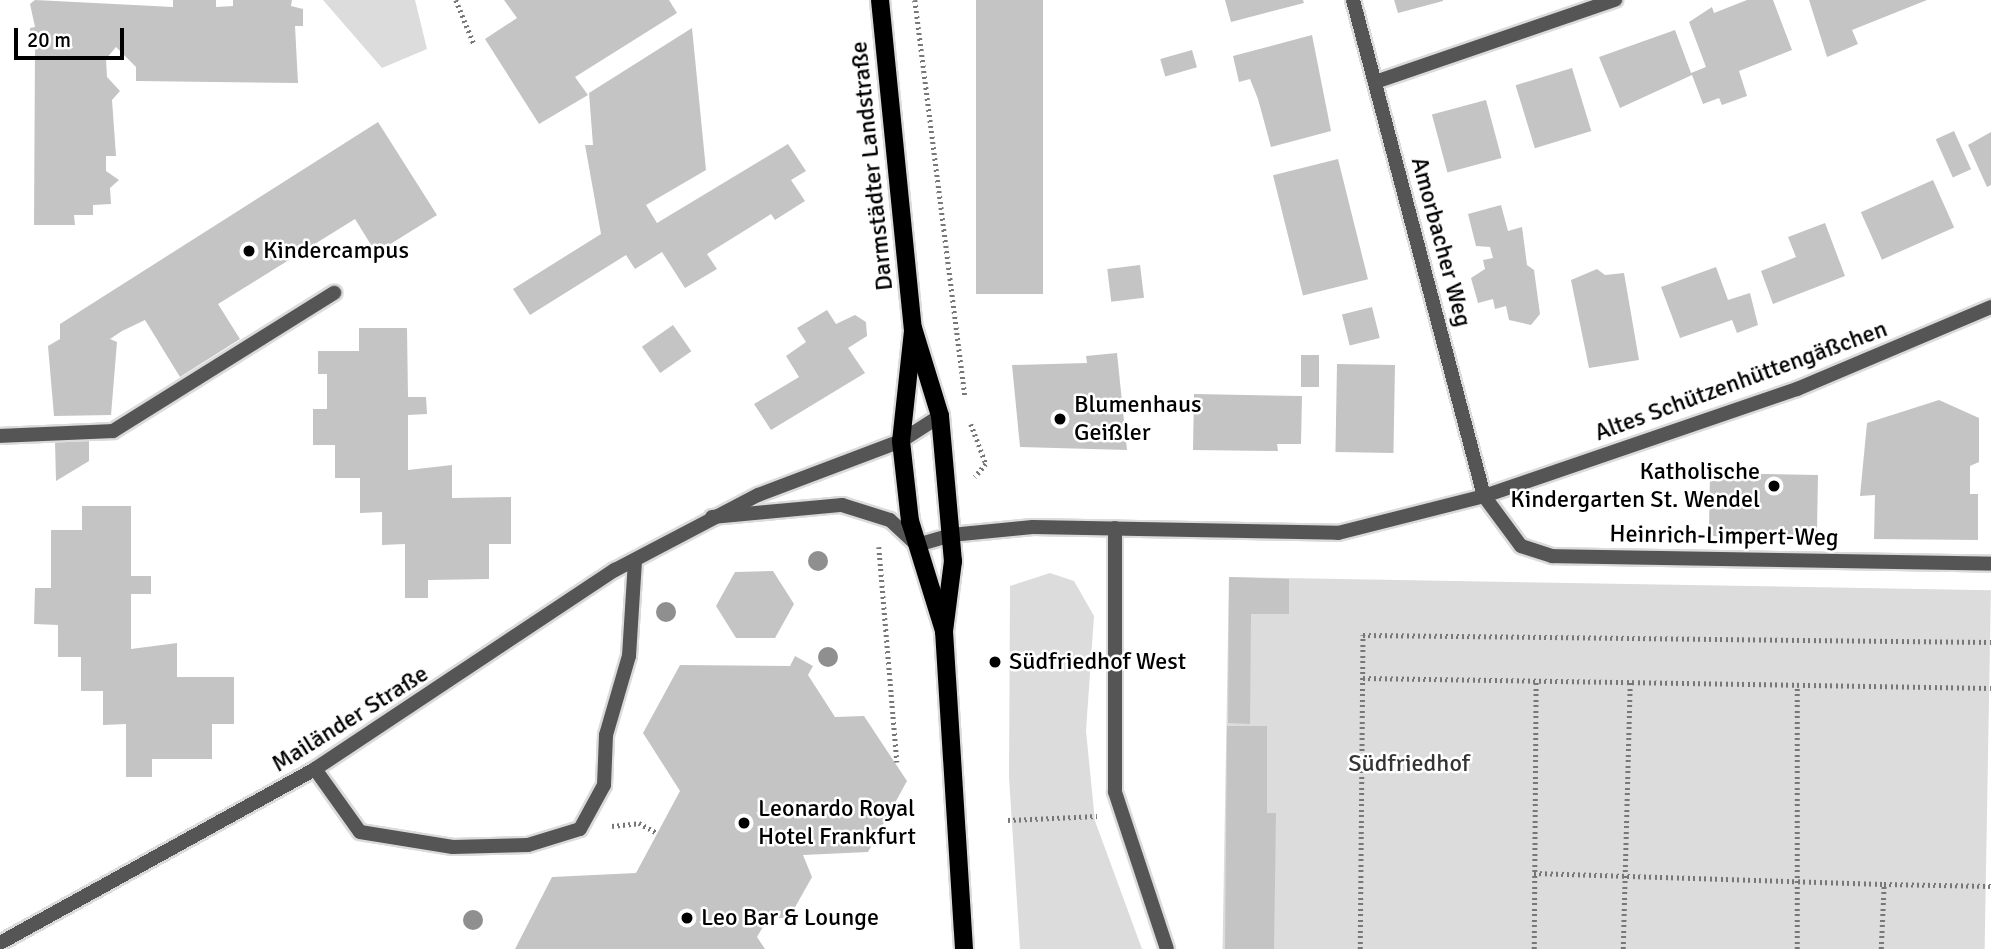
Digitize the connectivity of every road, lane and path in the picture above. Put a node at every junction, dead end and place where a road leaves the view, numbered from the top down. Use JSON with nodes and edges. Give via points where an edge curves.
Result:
{"nodes":[{"id":1,"x":456,"y":0,"type":"edge"},
{"id":2,"x":880,"y":0,"type":"edge"},
{"id":3,"x":915,"y":0,"type":"edge"},
{"id":4,"x":1353,"y":0,"type":"edge"},
{"id":5,"x":1615,"y":0,"type":"edge"},
{"id":6,"x":474,"y":44,"type":"dead end"},
{"id":7,"x":1375,"y":82,"type":"junction"},
{"id":8,"x":334,"y":293,"type":"dead end"},
{"id":9,"x":1991,"y":307,"type":"edge"},
{"id":10,"x":913,"y":328,"type":"junction"},
{"id":11,"x":966,"y":402,"type":"dead end"},
{"id":12,"x":940,"y":416,"type":"junction"},
{"id":13,"x":968,"y":416,"type":"dead end"},
{"id":14,"x":0,"y":436,"type":"edge"},
{"id":15,"x":901,"y":442,"type":"junction"},
{"id":16,"x":979,"y":466,"type":"dead end"},
{"id":17,"x":1484,"y":496,"type":"junction"},
{"id":18,"x":868,"y":509,"type":"junction"},
{"id":19,"x":712,"y":517,"type":"junction"},
{"id":20,"x":1115,"y":528,"type":"junction"},
{"id":21,"x":951,"y":535,"type":"junction"},
{"id":22,"x":917,"y":545,"type":"junction"},
{"id":23,"x":635,"y":560,"type":"junction"},
{"id":24,"x":1991,"y":564,"type":"edge"},
{"id":25,"x":944,"y":631,"type":"junction"},
{"id":26,"x":1991,"y":642,"type":"edge"},
{"id":27,"x":1363,"y":678,"type":"junction"},
{"id":28,"x":1536,"y":680,"type":"junction"},
{"id":29,"x":1630,"y":681,"type":"junction"},
{"id":30,"x":1797,"y":685,"type":"junction"},
{"id":31,"x":1991,"y":688,"type":"edge"},
{"id":32,"x":897,"y":762,"type":"dead end"},
{"id":33,"x":315,"y":769,"type":"junction"},
{"id":34,"x":1119,"y":815,"type":"junction"},
{"id":35,"x":1008,"y":820,"type":"dead end"},
{"id":36,"x":639,"y":823,"type":"dead end"},
{"id":37,"x":657,"y":833,"type":"dead end"},
{"id":38,"x":1534,"y":873,"type":"junction"},
{"id":39,"x":1625,"y":875,"type":"junction"},
{"id":40,"x":1797,"y":881,"type":"junction"},
{"id":41,"x":1884,"y":884,"type":"junction"},
{"id":42,"x":1991,"y":886,"type":"edge"},
{"id":43,"x":0,"y":943,"type":"edge"},
{"id":44,"x":964,"y":949,"type":"edge"},
{"id":45,"x":1167,"y":949,"type":"edge"},
{"id":46,"x":1360,"y":949,"type":"edge"},
{"id":47,"x":1534,"y":949,"type":"edge"},
{"id":48,"x":1623,"y":949,"type":"edge"},
{"id":49,"x":1797,"y":949,"type":"edge"},
{"id":50,"x":1881,"y":949,"type":"edge"}],
"edges":[{"from":1,"to":6,"type":"path"},
{"from":2,"to":10,"type":"main road","name":"Darmstädter Landstraße"},
{"from":3,"to":11,"type":"path"},
{"from":4,"to":7,"type":"street","name":"Amorbacher Weg"},
{"from":5,"to":7,"type":"street"},
{"from":7,"to":17,"type":"street","name":"Amorbacher Weg"},
{"from":8,"to":14,"type":"street","via":[[113,431]]},
{"from":9,"to":17,"type":"street","name":"Altes Schützenhüttengäßchen","via":[[1797,389]]},
{"from":10,"to":12,"type":"main road","name":"Darmstädter Landstraße"},
{"from":10,"to":15,"type":"main road","name":"Darmstädter Landstraße"},
{"from":12,"to":15,"type":"street","name":"Mailänder Straße"},
{"from":12,"to":21,"type":"main road","name":"Darmstädter Landstraße"},
{"from":13,"to":16,"type":"path","via":[[986,464]]},
{"from":15,"to":19,"type":"street","name":"Mailänder Straße","via":[[866,450]]},
{"from":15,"to":22,"type":"main road","name":"Darmstädter Landstraße"},
{"from":17,"to":20,"type":"street","name":"Altes Schützenhüttengäßchen","via":[[1338,533]]},
{"from":17,"to":24,"type":"street","name":"Heinrich-Limpert-Weg","via":[[1521,546],[1552,556]]},
{"from":18,"to":19,"type":"street","name":"Mailänder Straße","via":[[842,505]]},
{"from":18,"to":22,"type":"street"},
{"from":18,"to":32,"type":"path","via":[[885,565]]},
{"from":19,"to":23,"type":"street","name":"Mailänder Straße"},
{"from":20,"to":21,"type":"street","name":"Altes Schützenhüttengäßchen","via":[[1006,528]]},
{"from":20,"to":34,"type":"street"},
{"from":21,"to":22,"type":"street"},
{"from":21,"to":25,"type":"main road","name":"Darmstädter Landstraße"},
{"from":22,"to":25,"type":"main road","name":"Darmstädter Landstraße"},
{"from":23,"to":33,"type":"street","name":"Mailänder Straße"},
{"from":23,"to":33,"type":"street","via":[[631,644],[606,735],[604,785],[580,829],[528,845],[453,847],[360,832]]},
{"from":25,"to":44,"type":"main road","name":"Darmstädter Landstraße"},
{"from":26,"to":27,"type":"path","via":[[1363,635]]},
{"from":27,"to":28,"type":"path"},
{"from":27,"to":46,"type":"path"},
{"from":28,"to":29,"type":"path"},
{"from":28,"to":38,"type":"path"},
{"from":29,"to":30,"type":"path"},
{"from":29,"to":39,"type":"path"},
{"from":30,"to":31,"type":"path"},
{"from":30,"to":40,"type":"path"},
{"from":33,"to":43,"type":"street","name":"Mailänder Straße"},
{"from":34,"to":35,"type":"path"},
{"from":34,"to":45,"type":"street","via":[[1157,906]]},
{"from":36,"to":37,"type":"path"},
{"from":38,"to":39,"type":"path"},
{"from":38,"to":47,"type":"path"},
{"from":39,"to":40,"type":"path"},
{"from":39,"to":48,"type":"path"},
{"from":40,"to":41,"type":"path"},
{"from":40,"to":49,"type":"path"},
{"from":41,"to":42,"type":"path"},
{"from":41,"to":50,"type":"path"}]}
